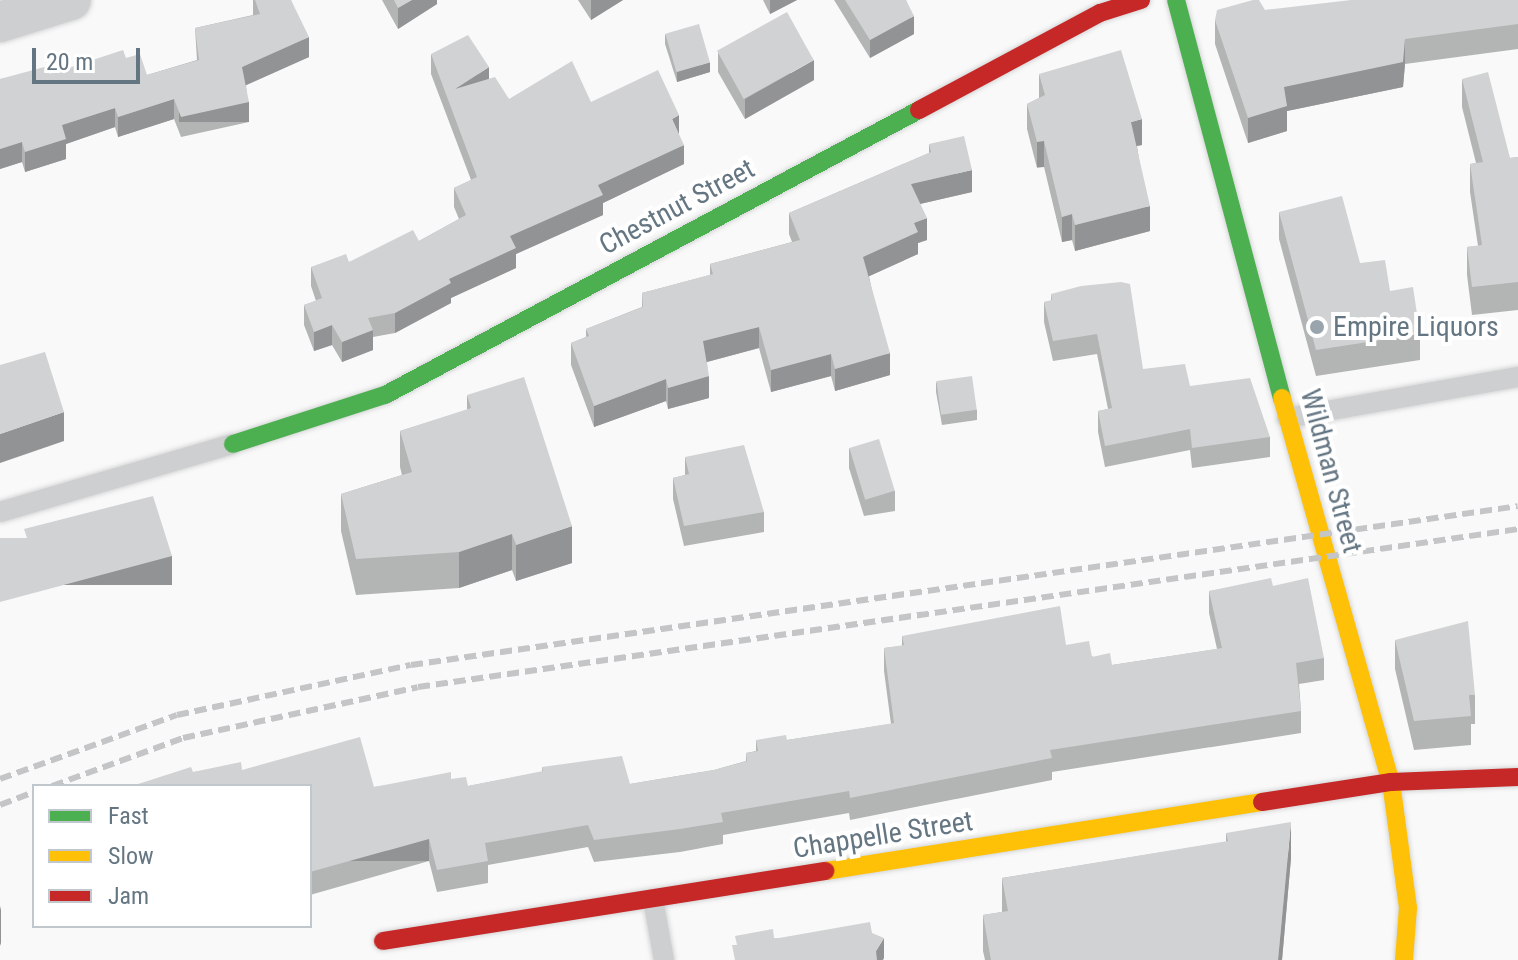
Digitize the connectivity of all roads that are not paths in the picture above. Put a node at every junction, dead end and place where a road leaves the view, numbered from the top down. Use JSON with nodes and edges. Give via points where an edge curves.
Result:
{"nodes":[{"id":1,"x":71,"y":0,"type":"edge"},
{"id":2,"x":1141,"y":0,"type":"edge"},
{"id":3,"x":1176,"y":0,"type":"edge"},
{"id":4,"x":0,"y":22,"type":"edge"},
{"id":5,"x":1518,"y":377,"type":"edge"},
{"id":6,"x":1287,"y":418,"type":"junction"},
{"id":7,"x":233,"y":444,"type":"joint"},
{"id":8,"x":0,"y":512,"type":"edge"},
{"id":9,"x":1518,"y":777,"type":"edge"},
{"id":10,"x":1391,"y":782,"type":"junction"},
{"id":11,"x":653,"y":899,"type":"junction"},
{"id":12,"x":383,"y":941,"type":"dead end"},
{"id":13,"x":664,"y":960,"type":"edge"},
{"id":14,"x":1404,"y":960,"type":"edge"}],
"edges":[{"from":1,"to":4,"type":"street"},
{"from":2,"to":7,"type":"street","name":"Chestnut Street","via":[[1100,13],[385,395]]},
{"from":3,"to":6,"type":"street","name":"Wildman Street"},
{"from":5,"to":6,"type":"lane"},
{"from":6,"to":10,"type":"street","name":"Wildman Street"},
{"from":7,"to":8,"type":"lane"},
{"from":9,"to":10,"type":"street","name":"Chappelle Street"},
{"from":10,"to":11,"type":"street","name":"Chappelle Street"},
{"from":10,"to":14,"type":"street","name":"Wildman Street","via":[[1408,908]]},
{"from":11,"to":12,"type":"street","name":"Chappelle Street"},
{"from":11,"to":13,"type":"lane"}]}
